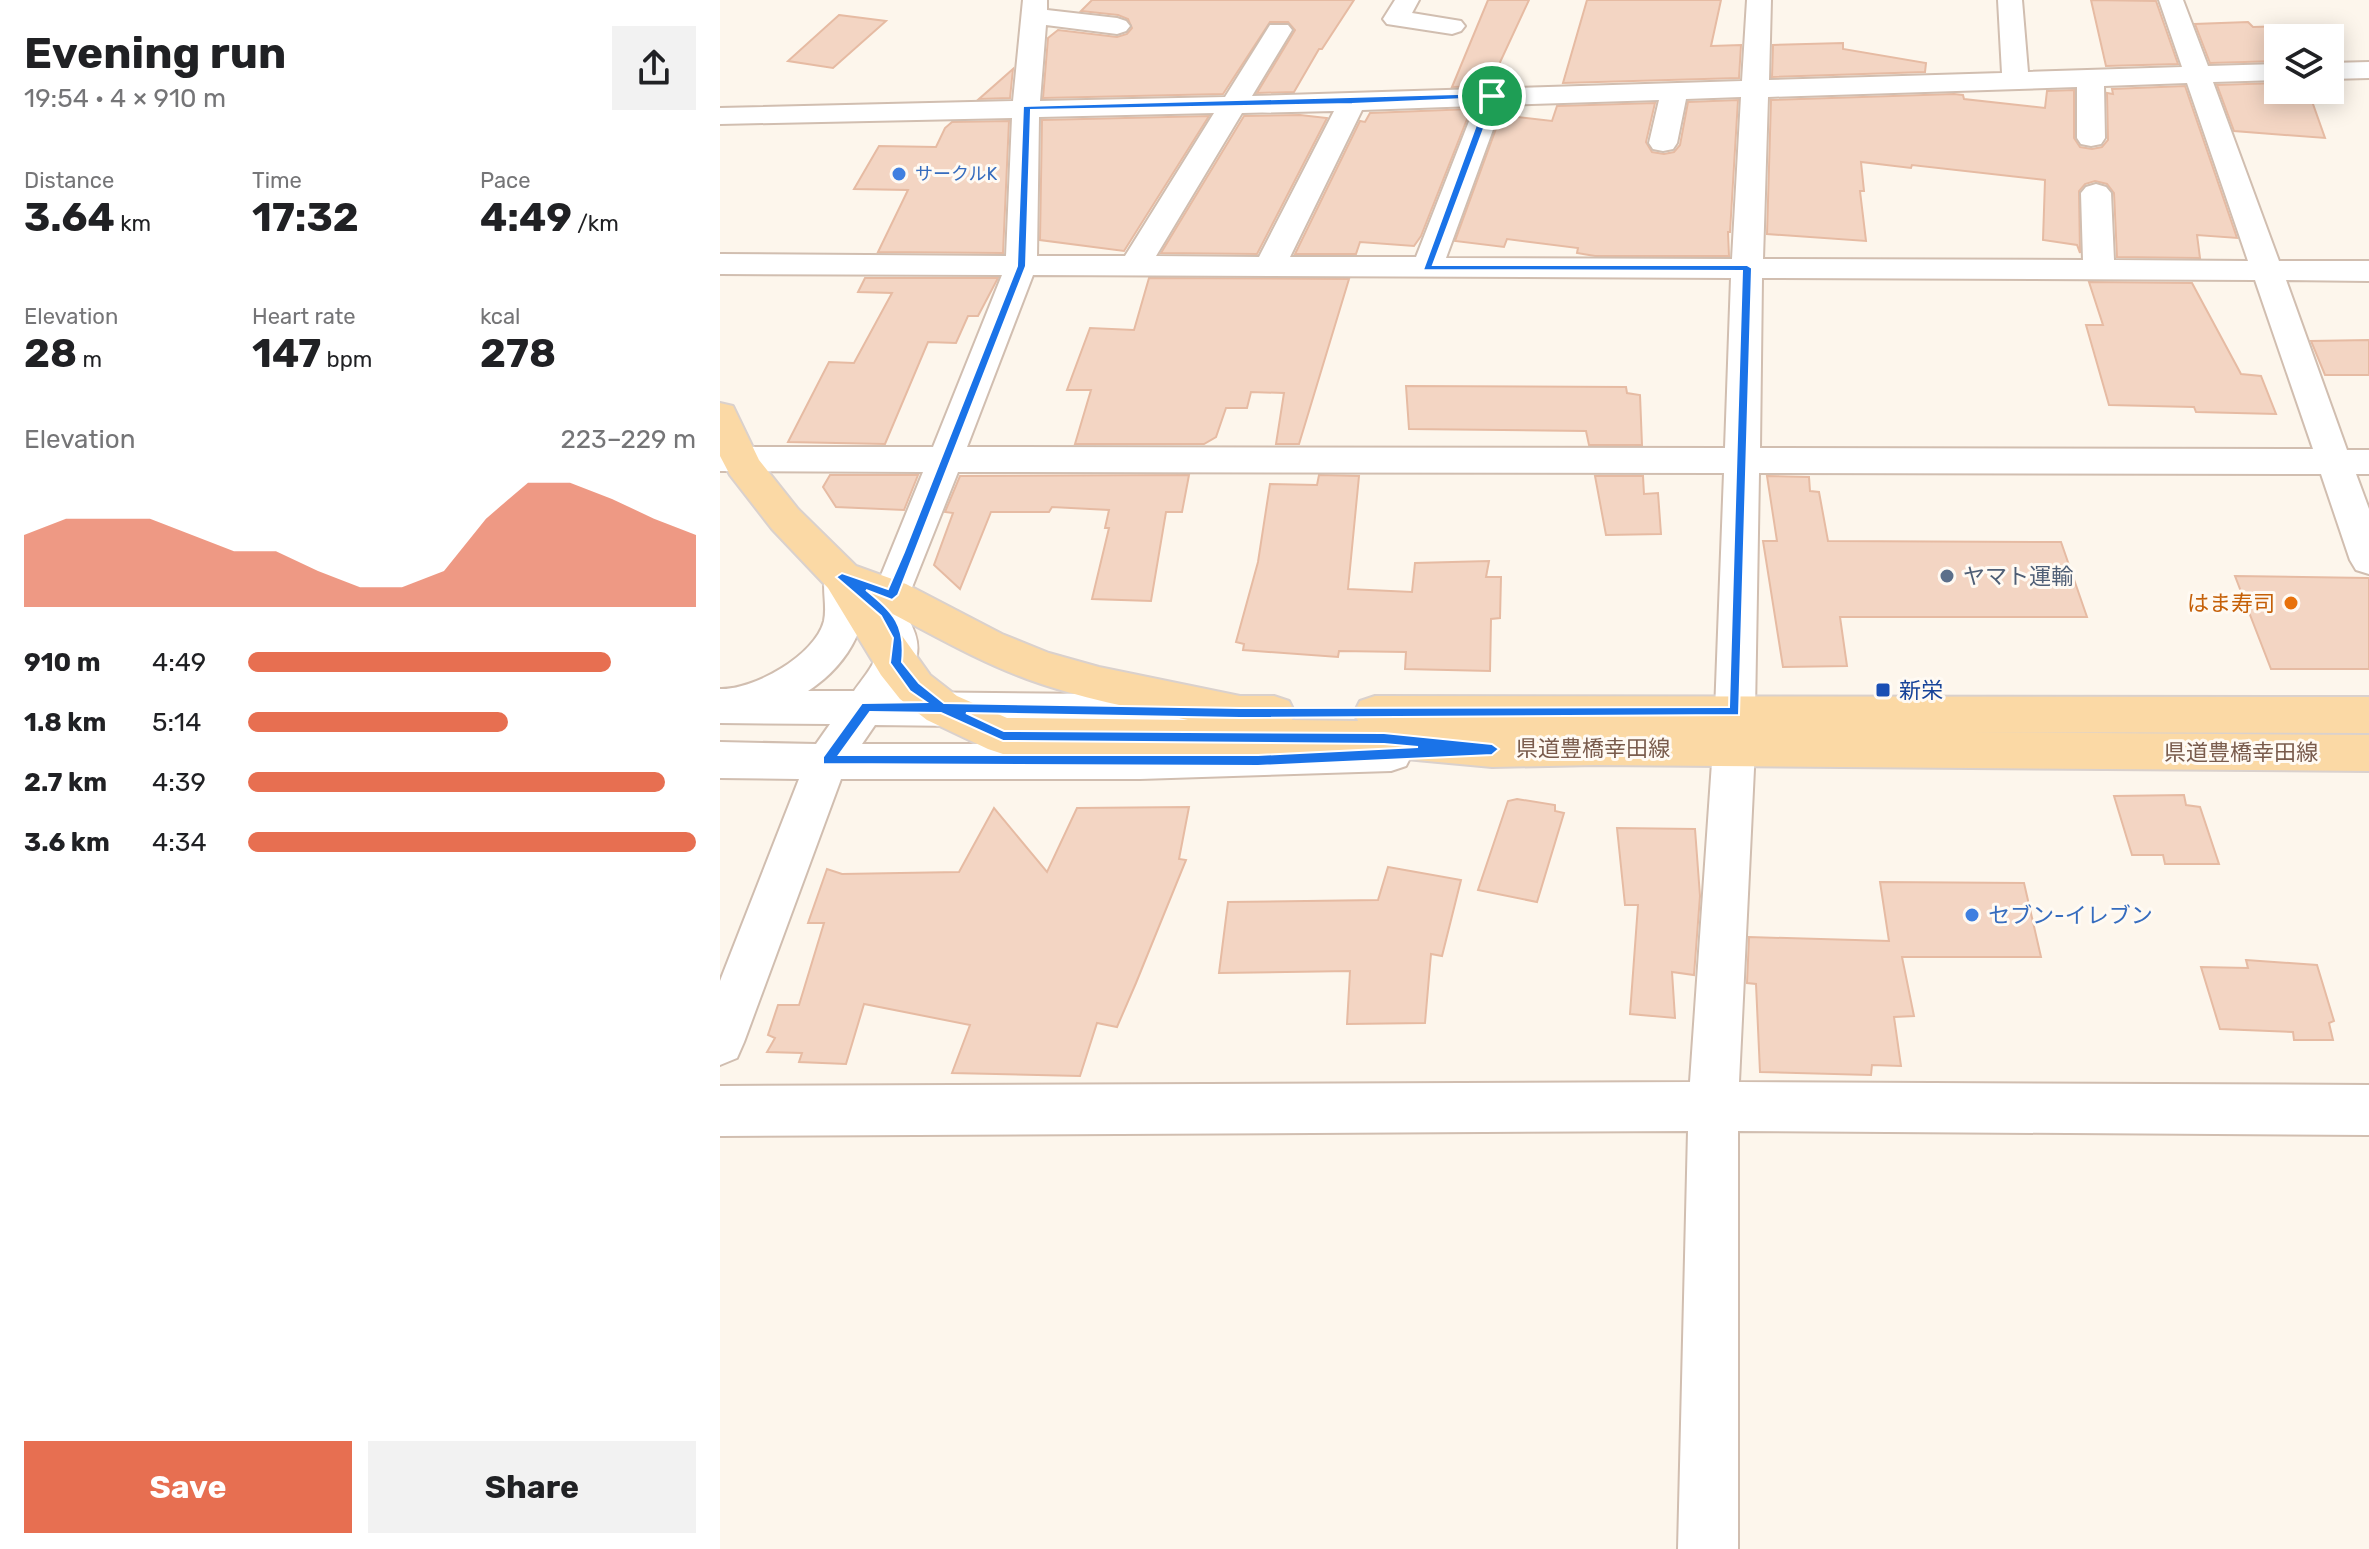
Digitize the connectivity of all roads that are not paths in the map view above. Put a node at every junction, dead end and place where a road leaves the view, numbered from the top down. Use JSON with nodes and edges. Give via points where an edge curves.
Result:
{"nodes":[{"id":1,"x":1407,"y":0,"type":"edge"},
{"id":2,"x":1759,"y":0,"type":"edge"},
{"id":3,"x":2010,"y":0,"type":"edge"},
{"id":4,"x":2171,"y":0,"type":"edge"},
{"id":5,"x":1035,"y":9,"type":"edge"},
{"id":6,"x":1117,"y":26,"type":"dead end"},
{"id":7,"x":1452,"y":26,"type":"dead end"},
{"id":8,"x":1279,"y":30,"type":"dead end"},
{"id":9,"x":2369,"y":70,"type":"edge"},
{"id":10,"x":2344,"y":71,"type":"edge"},
{"id":11,"x":2264,"y":72,"type":"edge"},
{"id":12,"x":2198,"y":74,"type":"junction"},
{"id":13,"x":2090,"y":78,"type":"junction"},
{"id":14,"x":2018,"y":79,"type":"junction"},
{"id":15,"x":1753,"y":87,"type":"junction"},
{"id":16,"x":1675,"y":90,"type":"junction"},
{"id":17,"x":1492,"y":96,"type":"junction"},
{"id":18,"x":1352,"y":102,"type":"junction"},
{"id":19,"x":1232,"y":104,"type":"junction"},
{"id":20,"x":1026,"y":108,"type":"junction"},
{"id":21,"x":720,"y":116,"type":"edge"},
{"id":22,"x":2091,"y":138,"type":"dead end"},
{"id":23,"x":1663,"y":143,"type":"dead end"},
{"id":24,"x":2096,"y":193,"type":"dead end"},
{"id":25,"x":720,"y":264,"type":"edge"},
{"id":26,"x":1135,"y":265,"type":"junction"},
{"id":27,"x":1021,"y":266,"type":"junction"},
{"id":28,"x":1270,"y":266,"type":"junction"},
{"id":29,"x":1427,"y":268,"type":"junction"},
{"id":30,"x":1747,"y":268,"type":"junction"},
{"id":31,"x":2099,"y":269,"type":"junction"},
{"id":32,"x":2266,"y":270,"type":"junction"},
{"id":33,"x":2369,"y":271,"type":"edge"},
{"id":34,"x":720,"y":415,"type":"edge"},
{"id":35,"x":730,"y":459,"type":"edge"},
{"id":36,"x":947,"y":459,"type":"junction"},
{"id":37,"x":1741,"y":460,"type":"junction"},
{"id":38,"x":2332,"y":462,"type":"junction"},
{"id":39,"x":2369,"y":462,"type":"edge"},
{"id":40,"x":2369,"y":560,"type":"edge"},
{"id":41,"x":842,"y":577,"type":"junction"},
{"id":42,"x":892,"y":595,"type":"junction"},
{"id":43,"x":896,"y":663,"type":"junction"},
{"id":44,"x":730,"y":706,"type":"edge"},
{"id":45,"x":867,"y":707,"type":"junction"},
{"id":46,"x":942,"y":708,"type":"junction"},
{"id":47,"x":1240,"y":713,"type":"junction"},
{"id":48,"x":2369,"y":715,"type":"edge"},
{"id":49,"x":1734,"y":730,"type":"junction"},
{"id":50,"x":1492,"y":749,"type":"junction"},
{"id":51,"x":2369,"y":753,"type":"edge"},
{"id":52,"x":720,"y":760,"type":"edge"},
{"id":53,"x":827,"y":761,"type":"junction"},
{"id":54,"x":720,"y":1042,"type":"edge"},
{"id":55,"x":1713,"y":1106,"type":"junction"},
{"id":56,"x":2369,"y":1110,"type":"edge"},
{"id":57,"x":720,"y":1111,"type":"edge"},
{"id":58,"x":1708,"y":1549,"type":"edge"}],
"edges":[{"from":1,"to":7,"type":"street","via":[[1396,19]]},
{"from":2,"to":15,"type":"street"},
{"from":3,"to":14,"type":"street"},
{"from":4,"to":12,"type":"street"},
{"from":5,"to":6,"type":"street"},
{"from":5,"to":20,"type":"street"},
{"from":8,"to":19,"type":"street"},
{"from":9,"to":10,"type":"street"},
{"from":11,"to":12,"type":"street"},
{"from":12,"to":13,"type":"street"},
{"from":12,"to":32,"type":"street"},
{"from":13,"to":14,"type":"street"},
{"from":13,"to":22,"type":"street"},
{"from":14,"to":15,"type":"street"},
{"from":15,"to":16,"type":"street"},
{"from":15,"to":30,"type":"street"},
{"from":16,"to":17,"type":"street"},
{"from":16,"to":23,"type":"street"},
{"from":17,"to":18,"type":"street"},
{"from":17,"to":29,"type":"street"},
{"from":18,"to":19,"type":"street"},
{"from":18,"to":28,"type":"street"},
{"from":19,"to":20,"type":"street"},
{"from":19,"to":26,"type":"street"},
{"from":20,"to":21,"type":"street"},
{"from":20,"to":27,"type":"street"},
{"from":24,"to":31,"type":"street"},
{"from":25,"to":27,"type":"street"},
{"from":26,"to":27,"type":"street"},
{"from":26,"to":28,"type":"street"},
{"from":27,"to":36,"type":"street"},
{"from":28,"to":29,"type":"street"},
{"from":29,"to":30,"type":"street"},
{"from":30,"to":31,"type":"street"},
{"from":30,"to":37,"type":"street"},
{"from":31,"to":32,"type":"street"},
{"from":32,"to":33,"type":"street"},
{"from":32,"to":38,"type":"street"},
{"from":34,"to":35,"type":"main road","name":"県道豊橋幸田線"},
{"from":35,"to":36,"type":"street"},
{"from":35,"to":41,"type":"main road","name":"県道豊橋幸田線"},
{"from":36,"to":37,"type":"street"},
{"from":36,"to":42,"type":"street"},
{"from":37,"to":38,"type":"street"},
{"from":37,"to":49,"type":"street"},
{"from":38,"to":39,"type":"street"},
{"from":38,"to":40,"type":"street"},
{"from":41,"to":42,"type":"main road","name":"県道豊橋幸田線"},
{"from":41,"to":43,"type":"main road","name":"県道豊橋幸田線"},
{"from":41,"to":44,"type":"street","via":[[843,621],[833,644],[782,687]]},
{"from":42,"to":47,"type":"main road","name":"県道豊橋幸田線","via":[[1040,667]]},
{"from":43,"to":45,"type":"street"},
{"from":43,"to":46,"type":"main road","name":"県道豊橋幸田線"},
{"from":44,"to":45,"type":"street"},
{"from":45,"to":46,"type":"street"},
{"from":45,"to":53,"type":"street"},
{"from":46,"to":47,"type":"street"},
{"from":46,"to":50,"type":"main road","name":"県道豊橋幸田線","via":[[1003,736],[1384,739]]},
{"from":47,"to":49,"type":"main road","name":"県道豊橋幸田線"},
{"from":48,"to":49,"type":"main road","name":"県道豊橋幸田線"},
{"from":49,"to":50,"type":"main road","name":"県道豊橋幸田線"},
{"from":49,"to":51,"type":"main road","name":"県道豊橋幸田線"},
{"from":49,"to":55,"type":"street"},
{"from":50,"to":53,"type":"street","via":[[1258,760]]},
{"from":52,"to":53,"type":"street"},
{"from":53,"to":54,"type":"street"},
{"from":55,"to":56,"type":"street"},
{"from":55,"to":57,"type":"street"},
{"from":55,"to":58,"type":"street"}]}
